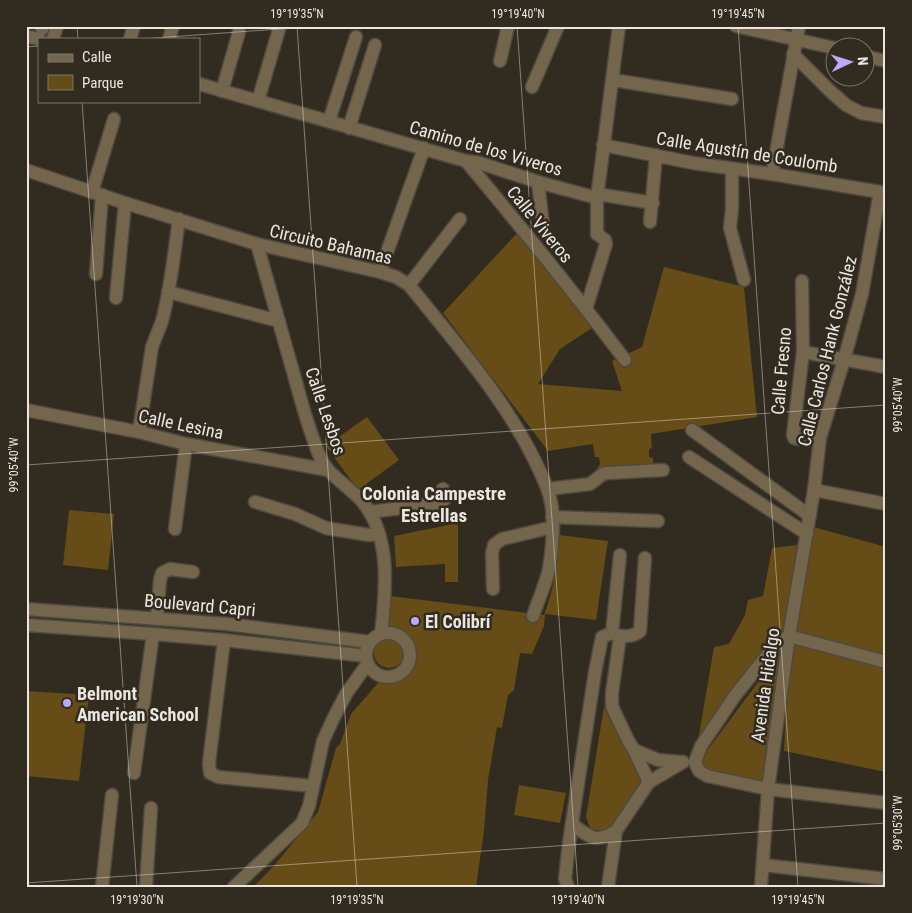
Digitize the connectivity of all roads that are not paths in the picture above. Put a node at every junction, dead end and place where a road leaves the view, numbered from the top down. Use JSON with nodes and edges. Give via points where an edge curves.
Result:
{"nodes":[{"id":1,"x":57,"y":26,"type":"edge"},
{"id":2,"x":134,"y":26,"type":"edge"},
{"id":3,"x":173,"y":26,"type":"edge"},
{"id":4,"x":280,"y":26,"type":"edge"},
{"id":5,"x":508,"y":26,"type":"edge"},
{"id":6,"x":558,"y":26,"type":"edge"},
{"id":7,"x":619,"y":26,"type":"edge"},
{"id":8,"x":736,"y":26,"type":"edge"},
{"id":9,"x":41,"y":32,"type":"edge"},
{"id":10,"x":238,"y":32,"type":"dead end"},
{"id":11,"x":798,"y":33,"type":"edge"},
{"id":12,"x":26,"y":36,"type":"edge"},
{"id":13,"x":356,"y":37,"type":"dead end"},
{"id":14,"x":53,"y":38,"type":"edge"},
{"id":15,"x":130,"y":38,"type":"edge"},
{"id":16,"x":169,"y":38,"type":"edge"},
{"id":17,"x":824,"y":44,"type":"edge"},
{"id":18,"x":375,"y":46,"type":"dead end"},
{"id":19,"x":793,"y":54,"type":"junction"},
{"id":20,"x":500,"y":61,"type":"dead end"},
{"id":21,"x":612,"y":80,"type":"junction"},
{"id":22,"x":200,"y":84,"type":"edge"},
{"id":23,"x":532,"y":87,"type":"dead end"},
{"id":24,"x":222,"y":91,"type":"junction"},
{"id":25,"x":732,"y":99,"type":"dead end"},
{"id":26,"x":258,"y":101,"type":"junction"},
{"id":27,"x":886,"y":117,"type":"edge"},
{"id":28,"x":114,"y":119,"type":"dead end"},
{"id":29,"x":329,"y":121,"type":"junction"},
{"id":30,"x":349,"y":128,"type":"junction"},
{"id":31,"x":603,"y":145,"type":"junction"},
{"id":32,"x":424,"y":148,"type":"junction"},
{"id":33,"x":656,"y":156,"type":"junction"},
{"id":34,"x":466,"y":161,"type":"junction"},
{"id":35,"x":732,"y":169,"type":"junction"},
{"id":36,"x":26,"y":170,"type":"edge"},
{"id":37,"x":772,"y":174,"type":"junction"},
{"id":38,"x":538,"y":182,"type":"junction"},
{"id":39,"x":883,"y":192,"type":"edge"},
{"id":40,"x":97,"y":194,"type":"junction"},
{"id":41,"x":597,"y":196,"type":"junction"},
{"id":42,"x":125,"y":203,"type":"junction"},
{"id":43,"x":653,"y":203,"type":"junction"},
{"id":44,"x":179,"y":219,"type":"junction"},
{"id":45,"x":460,"y":219,"type":"dead end"},
{"id":46,"x":650,"y":222,"type":"dead end"},
{"id":47,"x":543,"y":224,"type":"dead end"},
{"id":48,"x":257,"y":244,"type":"junction"},
{"id":49,"x":380,"y":272,"type":"junction"},
{"id":50,"x":96,"y":274,"type":"dead end"},
{"id":51,"x":744,"y":280,"type":"dead end"},
{"id":52,"x":802,"y":281,"type":"dead end"},
{"id":53,"x":409,"y":285,"type":"junction"},
{"id":54,"x":168,"y":292,"type":"junction"},
{"id":55,"x":116,"y":298,"type":"dead end"},
{"id":56,"x":586,"y":309,"type":"junction"},
{"id":57,"x":279,"y":320,"type":"junction"},
{"id":58,"x":803,"y":352,"type":"junction"},
{"id":59,"x":625,"y":360,"type":"dead end"},
{"id":60,"x":844,"y":360,"type":"junction"},
{"id":61,"x":886,"y":367,"type":"edge"},
{"id":62,"x":26,"y":410,"type":"edge"},
{"id":63,"x":692,"y":430,"type":"dead end"},
{"id":64,"x":139,"y":432,"type":"junction"},
{"id":65,"x":820,"y":438,"type":"junction"},
{"id":66,"x":186,"y":444,"type":"junction"},
{"id":67,"x":688,"y":457,"type":"dead end"},
{"id":68,"x":328,"y":470,"type":"junction"},
{"id":69,"x":663,"y":470,"type":"dead end"},
{"id":70,"x":443,"y":489,"type":"dead end"},
{"id":71,"x":548,"y":489,"type":"junction"},
{"id":72,"x":814,"y":490,"type":"junction"},
{"id":73,"x":885,"y":501,"type":"edge"},
{"id":74,"x":255,"y":502,"type":"dead end"},
{"id":75,"x":370,"y":512,"type":"junction"},
{"id":76,"x":810,"y":516,"type":"junction"},
{"id":77,"x":658,"y":521,"type":"dead end"},
{"id":78,"x":552,"y":522,"type":"junction"},
{"id":79,"x":175,"y":529,"type":"dead end"},
{"id":80,"x":379,"y":534,"type":"junction"},
{"id":81,"x":807,"y":534,"type":"junction"},
{"id":82,"x":620,"y":555,"type":"dead end"},
{"id":83,"x":645,"y":558,"type":"dead end"},
{"id":84,"x":193,"y":572,"type":"dead end"},
{"id":85,"x":493,"y":589,"type":"dead end"},
{"id":86,"x":26,"y":609,"type":"edge"},
{"id":87,"x":533,"y":616,"type":"dead end"},
{"id":88,"x":157,"y":619,"type":"junction"},
{"id":89,"x":26,"y":625,"type":"edge"},
{"id":90,"x":154,"y":634,"type":"junction"},
{"id":91,"x":381,"y":634,"type":"junction"},
{"id":92,"x":612,"y":636,"type":"junction"},
{"id":93,"x":789,"y":636,"type":"junction"},
{"id":94,"x":224,"y":640,"type":"junction"},
{"id":95,"x":370,"y":642,"type":"junction"},
{"id":96,"x":367,"y":659,"type":"junction"},
{"id":97,"x":886,"y":662,"type":"edge"},
{"id":98,"x":634,"y":750,"type":"junction"},
{"id":99,"x":681,"y":762,"type":"junction"},
{"id":100,"x":695,"y":762,"type":"junction"},
{"id":101,"x":134,"y":772,"type":"dead end"},
{"id":102,"x":649,"y":782,"type":"junction"},
{"id":103,"x":313,"y":786,"type":"junction"},
{"id":104,"x":768,"y":789,"type":"junction"},
{"id":105,"x":112,"y":795,"type":"dead end"},
{"id":106,"x":886,"y":803,"type":"edge"},
{"id":107,"x":151,"y":808,"type":"dead end"},
{"id":108,"x":572,"y":824,"type":"junction"},
{"id":109,"x":616,"y":831,"type":"junction"},
{"id":110,"x":763,"y":865,"type":"junction"},
{"id":111,"x":886,"y":879,"type":"edge"},
{"id":112,"x":102,"y":887,"type":"edge"},
{"id":113,"x":146,"y":887,"type":"edge"},
{"id":114,"x":234,"y":887,"type":"edge"},
{"id":115,"x":568,"y":887,"type":"edge"},
{"id":116,"x":608,"y":887,"type":"edge"},
{"id":117,"x":761,"y":887,"type":"edge"}],
"edges":[{"from":1,"to":14,"type":"street"},
{"from":2,"to":15,"type":"street"},
{"from":3,"to":16,"type":"street"},
{"from":4,"to":26,"type":"street"},
{"from":5,"to":20,"type":"street"},
{"from":6,"to":23,"type":"street"},
{"from":7,"to":21,"type":"street"},
{"from":8,"to":11,"type":"street"},
{"from":9,"to":12,"type":"street"},
{"from":10,"to":24,"type":"street"},
{"from":11,"to":17,"type":"street"},
{"from":11,"to":19,"type":"street"},
{"from":13,"to":29,"type":"street"},
{"from":18,"to":30,"type":"street"},
{"from":19,"to":27,"type":"street","via":[[846,104],[861,113]]},
{"from":19,"to":37,"type":"street"},
{"from":21,"to":25,"type":"street"},
{"from":21,"to":31,"type":"street"},
{"from":22,"to":24,"type":"street","name":"Camino de los Viveros"},
{"from":24,"to":26,"type":"street","name":"Camino de los Viveros"},
{"from":26,"to":29,"type":"street","name":"Camino de los Viveros"},
{"from":28,"to":40,"type":"street"},
{"from":29,"to":30,"type":"street","name":"Camino de los Viveros"},
{"from":30,"to":32,"type":"street","name":"Camino de los Viveros"},
{"from":31,"to":33,"type":"street","name":"Calle Agustín de Coulomb"},
{"from":31,"to":41,"type":"street"},
{"from":32,"to":34,"type":"street","name":"Camino de los Viveros"},
{"from":32,"to":49,"type":"street"},
{"from":33,"to":35,"type":"street","name":"Calle Agustín de Coulomb"},
{"from":33,"to":43,"type":"street"},
{"from":34,"to":38,"type":"street","name":"Camino de los Viveros"},
{"from":34,"to":56,"type":"street","name":"Calle Viveros"},
{"from":35,"to":37,"type":"street","name":"Calle Agustín de Coulomb"},
{"from":35,"to":51,"type":"street","via":[[730,228]]},
{"from":36,"to":40,"type":"street","name":"Circuito Bahamas"},
{"from":37,"to":39,"type":"street","name":"Calle Agustín de Coulomb"},
{"from":38,"to":41,"type":"street","name":"Camino de los Viveros"},
{"from":38,"to":47,"type":"street"},
{"from":39,"to":60,"type":"street","name":"Calle Carlos Hank González","via":[[862,294]]},
{"from":40,"to":42,"type":"street","name":"Circuito Bahamas"},
{"from":40,"to":50,"type":"street"},
{"from":41,"to":43,"type":"street","name":"Camino de los Viveros"},
{"from":41,"to":56,"type":"street","via":[[597,234],[606,244]]},
{"from":42,"to":44,"type":"street","name":"Circuito Bahamas"},
{"from":42,"to":55,"type":"street"},
{"from":43,"to":46,"type":"street"},
{"from":44,"to":48,"type":"street","name":"Circuito Bahamas"},
{"from":44,"to":54,"type":"street"},
{"from":45,"to":53,"type":"street"},
{"from":48,"to":49,"type":"street","name":"Circuito Bahamas"},
{"from":48,"to":57,"type":"street","name":"Calle Lesbos"},
{"from":49,"to":53,"type":"street","name":"Circuito Bahamas"},
{"from":52,"to":58,"type":"street","name":"Calle Fresno"},
{"from":53,"to":71,"type":"street","name":"Circuito Bahamas","via":[[470,360],[508,414],[525,440]]},
{"from":54,"to":57,"type":"street"},
{"from":54,"to":64,"type":"street","via":[[152,347]]},
{"from":56,"to":59,"type":"street","name":"Calle Viveros"},
{"from":57,"to":68,"type":"street","name":"Calle Lesbos","via":[[314,441]]},
{"from":58,"to":60,"type":"street"},
{"from":58,"to":65,"type":"street","name":"Calle Fresno","via":[[793,435],[798,439]]},
{"from":60,"to":61,"type":"street"},
{"from":60,"to":65,"type":"street","name":"Calle Carlos Hank González"},
{"from":62,"to":64,"type":"street","name":"Calle Lesina"},
{"from":63,"to":76,"type":"street"},
{"from":64,"to":66,"type":"street","name":"Calle Lesina"},
{"from":65,"to":72,"type":"street","name":"Calle Carlos Hank González"},
{"from":66,"to":68,"type":"street","name":"Calle Lesina"},
{"from":66,"to":79,"type":"street"},
{"from":67,"to":81,"type":"street"},
{"from":68,"to":75,"type":"street","name":"Calle Lesbos"},
{"from":69,"to":71,"type":"street","via":[[608,473],[590,484]]},
{"from":70,"to":75,"type":"street","via":[[445,499],[440,503]]},
{"from":71,"to":78,"type":"street","name":"Circuito Bahamas"},
{"from":72,"to":73,"type":"street"},
{"from":72,"to":76,"type":"street","name":"Avenida Hidalgo"},
{"from":74,"to":80,"type":"street","via":[[326,528]]},
{"from":75,"to":80,"type":"street","name":"Calle Lesbos"},
{"from":76,"to":81,"type":"street","name":"Avenida Hidalgo"},
{"from":77,"to":78,"type":"street"},
{"from":78,"to":85,"type":"street","via":[[502,539],[494,545]]},
{"from":78,"to":87,"type":"street","name":"Circuito Bahamas","via":[[548,569]]},
{"from":80,"to":91,"type":"street","name":"Calle Lesbos","via":[[385,562]]},
{"from":81,"to":93,"type":"street","name":"Avenida Hidalgo"},
{"from":82,"to":92,"type":"street"},
{"from":83,"to":92,"type":"street","via":[[640,632]]},
{"from":84,"to":88,"type":"street","via":[[170,569],[162,572]]},
{"from":86,"to":88,"type":"street","name":"Boulevard Capri"},
{"from":88,"to":95,"type":"street","name":"Boulevard Capri","via":[[227,624]]},
{"from":89,"to":90,"type":"street","name":"Boulevard Capri"},
{"from":90,"to":94,"type":"street","name":"Boulevard Capri"},
{"from":90,"to":101,"type":"street"},
{"from":91,"to":95,"type":"street"},
{"from":91,"to":96,"type":"street","via":[[388,632],[402,637],[409,649],[408,664],[398,674],[384,676],[372,669]]},
{"from":92,"to":98,"type":"street","via":[[612,706]]},
{"from":92,"to":108,"type":"street","via":[[579,774]]},
{"from":93,"to":97,"type":"street"},
{"from":93,"to":100,"type":"street","via":[[772,649],[734,697],[701,746]]},
{"from":93,"to":104,"type":"street","name":"Avenida Hidalgo"},
{"from":94,"to":96,"type":"street","name":"Boulevard Capri"},
{"from":94,"to":103,"type":"street","via":[[210,773],[218,777]]},
{"from":95,"to":96,"type":"street"},
{"from":96,"to":103,"type":"street","via":[[323,740]]},
{"from":98,"to":99,"type":"street","via":[[658,760]]},
{"from":98,"to":102,"type":"street"},
{"from":99,"to":100,"type":"street"},
{"from":99,"to":102,"type":"street"},
{"from":100,"to":104,"type":"street","via":[[707,776]]},
{"from":102,"to":109,"type":"street"},
{"from":103,"to":114,"type":"street","via":[[302,823]]},
{"from":104,"to":106,"type":"street"},
{"from":104,"to":110,"type":"street","name":"Avenida Hidalgo"},
{"from":105,"to":112,"type":"street"},
{"from":107,"to":113,"type":"street"},
{"from":108,"to":109,"type":"street","via":[[595,838],[606,837]]},
{"from":108,"to":115,"type":"street","via":[[565,879]]},
{"from":109,"to":116,"type":"street"},
{"from":110,"to":111,"type":"street"},
{"from":110,"to":117,"type":"street","name":"Avenida Hidalgo"}]}
